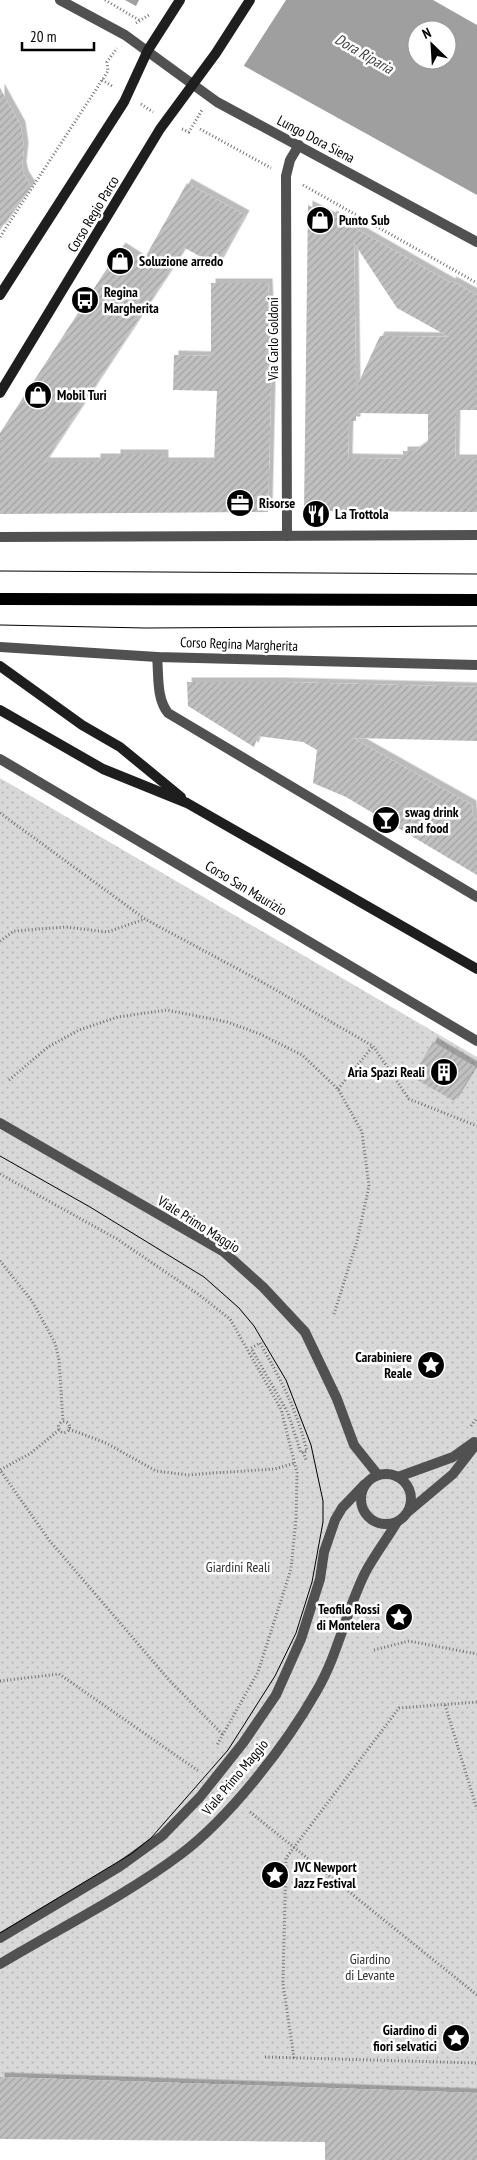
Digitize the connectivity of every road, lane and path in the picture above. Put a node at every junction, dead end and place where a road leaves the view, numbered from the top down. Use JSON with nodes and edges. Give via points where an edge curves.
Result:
{"nodes":[{"id":1,"x":60,"y":0,"type":"edge"},
{"id":2,"x":105,"y":0,"type":"edge"},
{"id":3,"x":180,"y":0,"type":"edge"},
{"id":4,"x":250,"y":0,"type":"edge"},
{"id":5,"x":149,"y":16,"type":"dead end"},
{"id":6,"x":148,"y":50,"type":"junction"},
{"id":7,"x":114,"y":52,"type":"dead end"},
{"id":8,"x":102,"y":80,"type":"junction"},
{"id":9,"x":193,"y":85,"type":"junction"},
{"id":10,"x":127,"y":96,"type":"junction"},
{"id":11,"x":168,"y":120,"type":"junction"},
{"id":12,"x":200,"y":129,"type":"dead end"},
{"id":13,"x":189,"y":132,"type":"dead end"},
{"id":14,"x":299,"y":145,"type":"junction"},
{"id":15,"x":273,"y":169,"type":"dead end"},
{"id":16,"x":324,"y":197,"type":"dead end"},
{"id":17,"x":0,"y":237,"type":"edge"},
{"id":18,"x":477,"y":242,"type":"edge"},
{"id":19,"x":477,"y":282,"type":"edge"},
{"id":20,"x":0,"y":295,"type":"edge"},
{"id":21,"x":0,"y":393,"type":"edge"},
{"id":22,"x":477,"y":535,"type":"edge"},
{"id":23,"x":0,"y":536,"type":"edge"},
{"id":24,"x":287,"y":536,"type":"junction"},
{"id":25,"x":0,"y":599,"type":"edge"},
{"id":26,"x":477,"y":600,"type":"edge"},
{"id":27,"x":0,"y":646,"type":"edge"},
{"id":28,"x":157,"y":657,"type":"junction"},
{"id":29,"x":477,"y":665,"type":"edge"},
{"id":30,"x":0,"y":666,"type":"edge"},
{"id":31,"x":0,"y":710,"type":"edge"},
{"id":32,"x":0,"y":758,"type":"edge"},
{"id":33,"x":187,"y":803,"type":"junction"},
{"id":34,"x":0,"y":813,"type":"edge"},
{"id":35,"x":477,"y":897,"type":"edge"},
{"id":36,"x":145,"y":919,"type":"junction"},
{"id":37,"x":0,"y":941,"type":"edge"},
{"id":38,"x":477,"y":969,"type":"edge"},
{"id":39,"x":477,"y":1041,"type":"edge"},
{"id":40,"x":373,"y":1046,"type":"junction"},
{"id":41,"x":9,"y":1080,"type":"dead end"},
{"id":42,"x":338,"y":1089,"type":"junction"},
{"id":43,"x":0,"y":1123,"type":"edge"},
{"id":44,"x":477,"y":1126,"type":"edge"},
{"id":45,"x":0,"y":1174,"type":"edge"},
{"id":46,"x":0,"y":1261,"type":"edge"},
{"id":47,"x":334,"y":1314,"type":"dead end"},
{"id":48,"x":255,"y":1354,"type":"junction"},
{"id":49,"x":250,"y":1357,"type":"junction"},
{"id":50,"x":63,"y":1422,"type":"junction"},
{"id":51,"x":69,"y":1429,"type":"junction"},
{"id":52,"x":60,"y":1430,"type":"junction"},
{"id":53,"x":477,"y":1442,"type":"edge"},
{"id":54,"x":303,"y":1452,"type":"junction"},
{"id":55,"x":306,"y":1460,"type":"dead end"},
{"id":56,"x":295,"y":1463,"type":"junction"},
{"id":57,"x":378,"y":1475,"type":"junction"},
{"id":58,"x":398,"y":1477,"type":"junction"},
{"id":59,"x":365,"y":1484,"type":"junction"},
{"id":60,"x":409,"y":1511,"type":"junction"},
{"id":61,"x":397,"y":1522,"type":"junction"},
{"id":62,"x":374,"y":1650,"type":"dead end"},
{"id":63,"x":477,"y":1654,"type":"edge"},
{"id":64,"x":0,"y":1681,"type":"edge"},
{"id":65,"x":477,"y":1702,"type":"edge"},
{"id":66,"x":445,"y":1706,"type":"junction"},
{"id":67,"x":223,"y":1736,"type":"junction"},
{"id":68,"x":215,"y":1748,"type":"dead end"},
{"id":69,"x":188,"y":1762,"type":"dead end"},
{"id":70,"x":202,"y":1768,"type":"dead end"},
{"id":71,"x":196,"y":1774,"type":"dead end"},
{"id":72,"x":477,"y":1809,"type":"edge"},
{"id":73,"x":290,"y":1844,"type":"dead end"},
{"id":74,"x":295,"y":1848,"type":"junction"},
{"id":75,"x":0,"y":1938,"type":"edge"},
{"id":76,"x":0,"y":1964,"type":"edge"},
{"id":77,"x":477,"y":1995,"type":"edge"},
{"id":78,"x":265,"y":2057,"type":"dead end"},
{"id":79,"x":294,"y":2058,"type":"junction"},
{"id":80,"x":477,"y":2064,"type":"edge"}],
"edges":[{"from":1,"to":6,"type":"street","name":"Lungo Dora Siena"},
{"from":2,"to":5,"type":"path","via":[[139,20]]},
{"from":3,"to":6,"type":"main road"},
{"from":4,"to":9,"type":"main road","name":"Corso Regio Parco"},
{"from":6,"to":9,"type":"street","name":"Lungo Dora Siena"},
{"from":6,"to":10,"type":"main road"},
{"from":7,"to":8,"type":"path"},
{"from":8,"to":10,"type":"path"},
{"from":8,"to":17,"type":"path"},
{"from":9,"to":11,"type":"main road","name":"Corso Regio Parco"},
{"from":9,"to":14,"type":"street","name":"Lungo Dora Siena","via":[[217,102]]},
{"from":10,"to":11,"type":"path"},
{"from":10,"to":20,"type":"main road"},
{"from":11,"to":13,"type":"path"},
{"from":11,"to":21,"type":"main road","name":"Corso Regio Parco"},
{"from":12,"to":15,"type":"path"},
{"from":14,"to":18,"type":"street","name":"Lungo Dora Siena"},
{"from":14,"to":24,"type":"street","name":"Via Carlo Goldoni","via":[[286,176]]},
{"from":16,"to":19,"type":"path"},
{"from":22,"to":24,"type":"street"},
{"from":23,"to":24,"type":"street"},
{"from":25,"to":26,"type":"main road"},
{"from":27,"to":28,"type":"street","name":"Corso Regina Margherita"},
{"from":28,"to":29,"type":"street","name":"Corso Regina Margherita"},
{"from":28,"to":35,"type":"street","via":[[160,696],[168,713]]},
{"from":30,"to":33,"type":"main road","via":[[82,725],[120,747]]},
{"from":31,"to":33,"type":"main road","via":[[103,769]]},
{"from":32,"to":39,"type":"street","name":"Corso San Maurizio"},
{"from":33,"to":38,"type":"main road"},
{"from":34,"to":36,"type":"path"},
{"from":36,"to":37,"type":"path","via":[[107,932],[66,927],[14,931]]},
{"from":36,"to":40,"type":"path"},
{"from":40,"to":42,"type":"path"},
{"from":40,"to":44,"type":"path","via":[[409,1099]]},
{"from":41,"to":42,"type":"path","via":[[48,1047],[79,1030],[118,1017],[167,1010],[227,1022],[260,1034],[302,1055]]},
{"from":42,"to":47,"type":"path","via":[[362,1132],[369,1186],[357,1240]]},
{"from":43,"to":57,"type":"street","name":"Viale Primo Maggio","via":[[224,1252],[264,1287],[305,1332],[354,1445]]},
{"from":45,"to":49,"type":"path","via":[[117,1240],[198,1294],[230,1319]]},
{"from":46,"to":50,"type":"path","via":[[32,1301],[55,1344]]},
{"from":48,"to":49,"type":"path"},
{"from":48,"to":54,"type":"path","via":[[288,1412]]},
{"from":48,"to":54,"type":"path","via":[[251,1348],[260,1343],[284,1385],[302,1431],[307,1451]]},
{"from":49,"to":56,"type":"path","via":[[281,1410]]},
{"from":50,"to":51,"type":"path","via":[[68,1423]]},
{"from":50,"to":52,"type":"path","via":[[59,1425]]},
{"from":51,"to":52,"type":"path","via":[[64,1433]]},
{"from":51,"to":56,"type":"path","via":[[106,1443],[156,1471],[188,1475],[275,1469]]},
{"from":52,"to":67,"type":"path","via":[[0,1470],[48,1540],[169,1680]]},
{"from":53,"to":58,"type":"street","via":[[453,1457]]},
{"from":53,"to":60,"type":"street","via":[[453,1474]]},
{"from":54,"to":55,"type":"path"},
{"from":56,"to":67,"type":"path","via":[[296,1519],[291,1568],[258,1672]]},
{"from":57,"to":58,"type":"street"},
{"from":57,"to":59,"type":"street"},
{"from":58,"to":60,"type":"street","via":[[405,1481],[412,1496]]},
{"from":59,"to":61,"type":"street","via":[[361,1500],[367,1515],[381,1524]]},
{"from":59,"to":75,"type":"street","name":"Viale Primo Maggio","via":[[335,1520],[301,1639],[276,1695],[238,1750],[200,1797],[162,1836],[119,1867]]},
{"from":60,"to":61,"type":"street"},
{"from":61,"to":76,"type":"street","name":"Viale Primo Maggio","via":[[365,1573],[317,1690],[272,1756],[221,1817],[168,1864]]},
{"from":62,"to":63,"type":"path","via":[[409,1640]]},
{"from":64,"to":69,"type":"path","via":[[59,1674]]},
{"from":65,"to":66,"type":"path"},
{"from":66,"to":72,"type":"path"},
{"from":66,"to":74,"type":"path","via":[[399,1708]]},
{"from":67,"to":68,"type":"path"},
{"from":70,"to":71,"type":"path"},
{"from":73,"to":74,"type":"path"},
{"from":74,"to":77,"type":"path"},
{"from":74,"to":79,"type":"path","via":[[286,1858],[283,1984]]},
{"from":78,"to":79,"type":"path"},
{"from":79,"to":80,"type":"path"}]}
